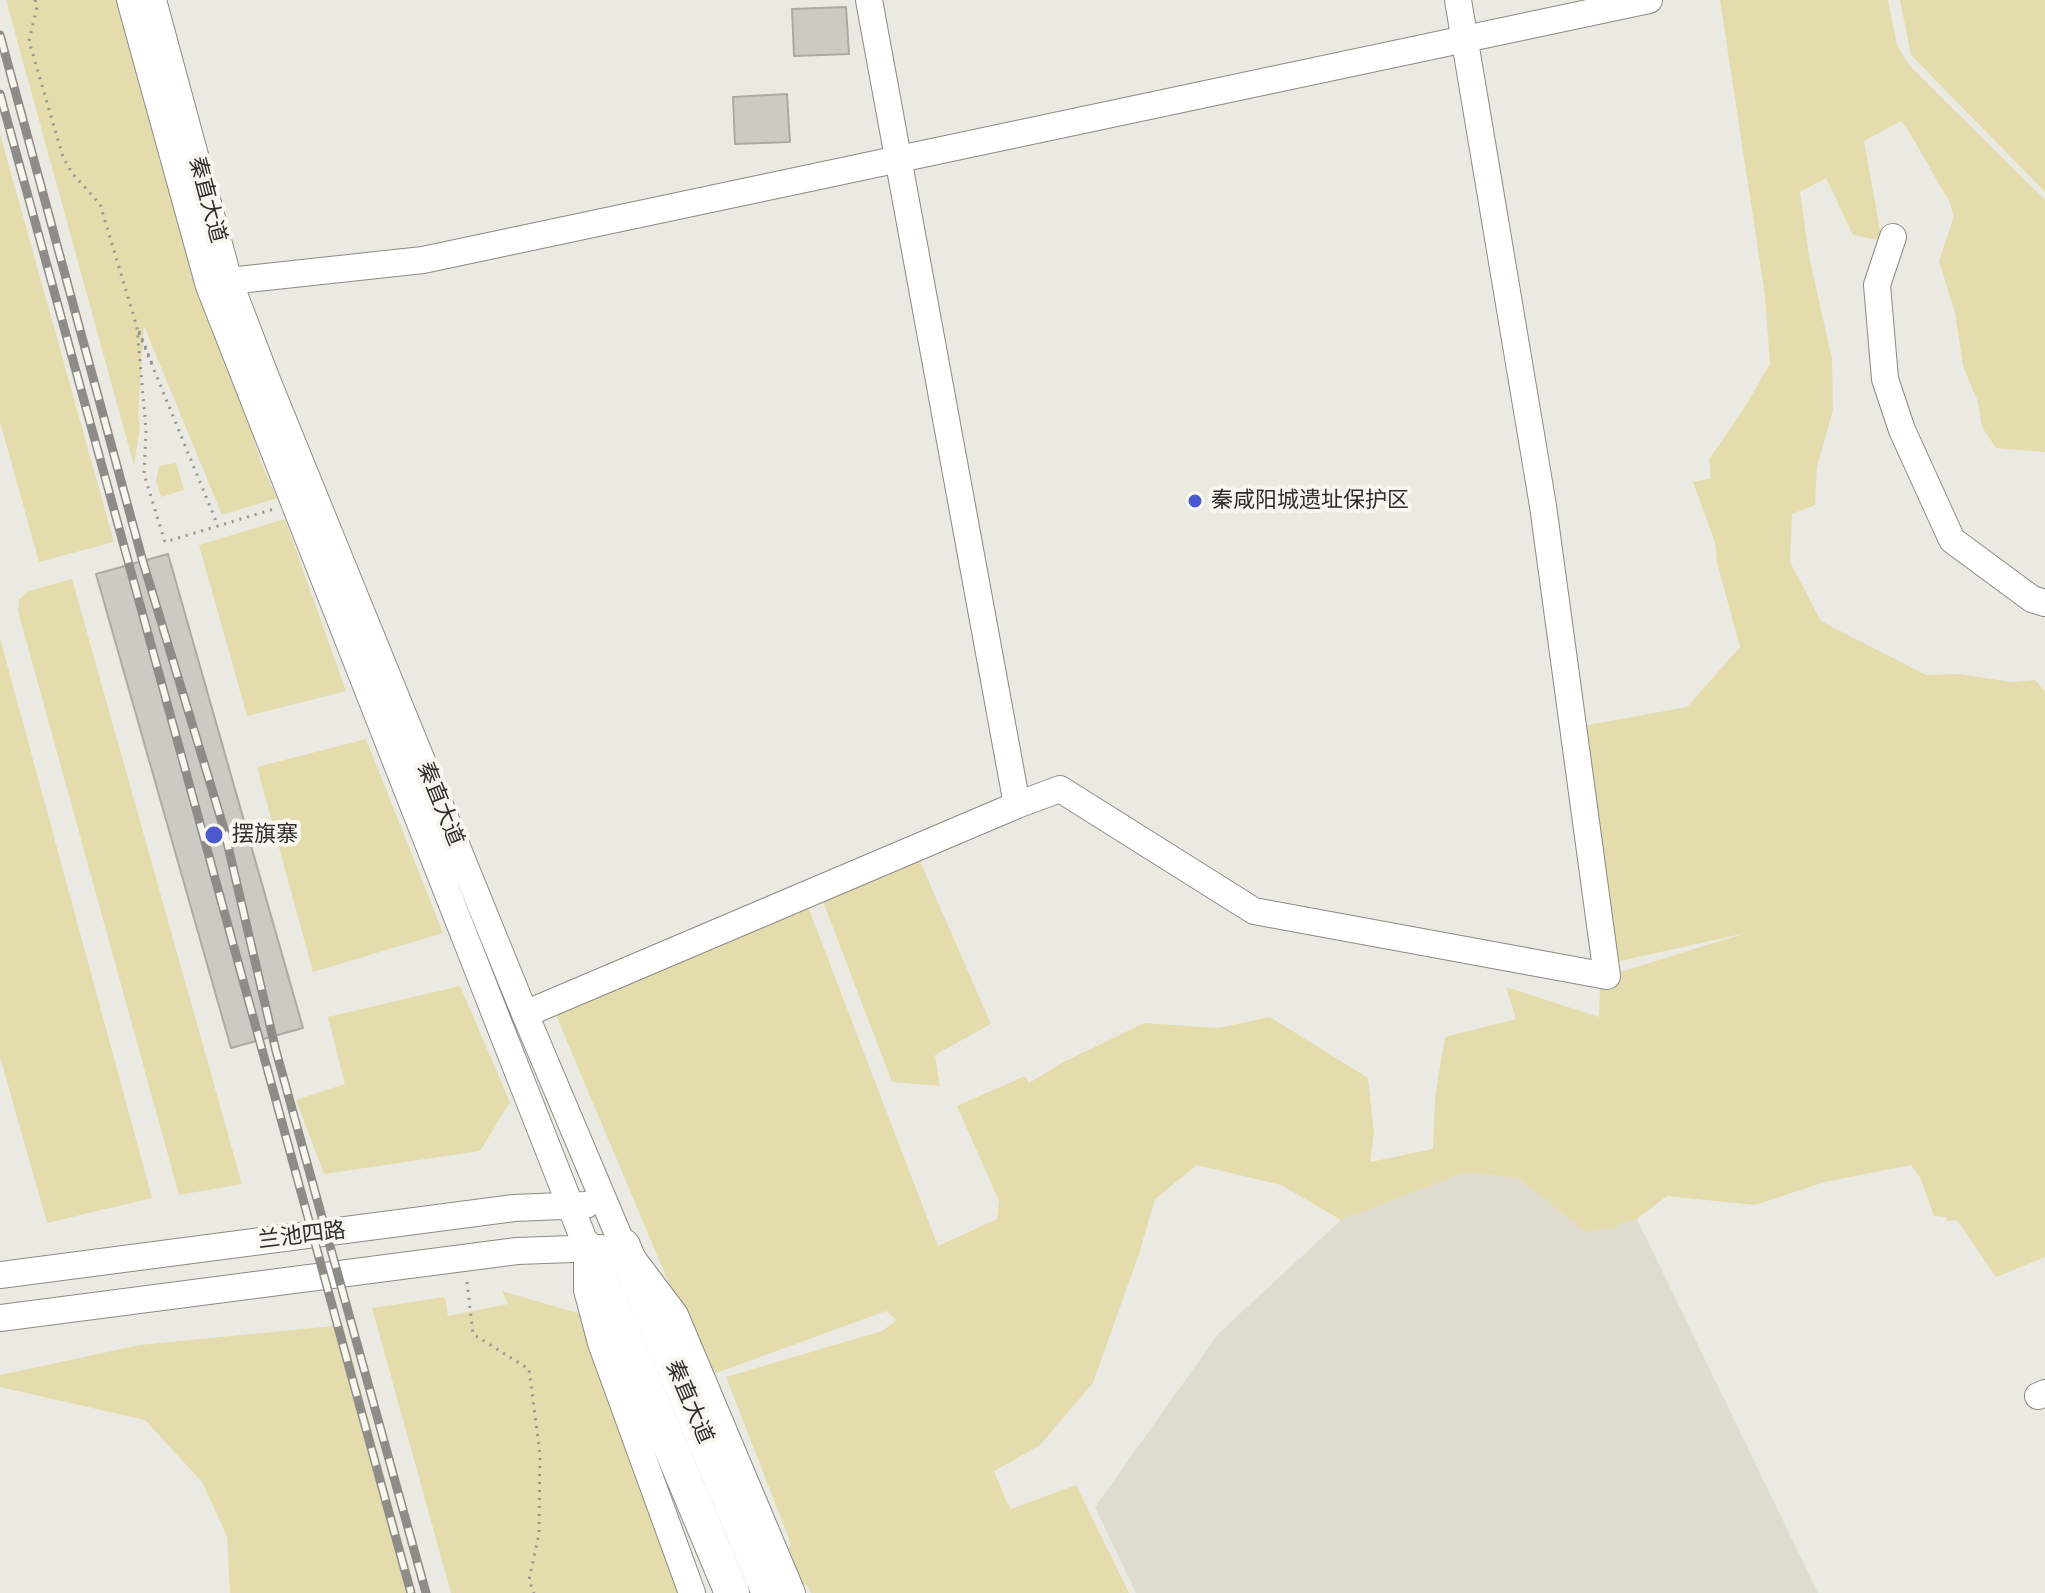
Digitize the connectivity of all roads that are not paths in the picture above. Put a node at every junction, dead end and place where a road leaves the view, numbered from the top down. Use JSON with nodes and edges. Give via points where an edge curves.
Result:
{"nodes":[{"id":1,"x":130,"y":0,"type":"edge"},
{"id":2,"x":153,"y":0,"type":"edge"},
{"id":3,"x":869,"y":0,"type":"edge"},
{"id":4,"x":1458,"y":0,"type":"edge"},
{"id":5,"x":1649,"y":0,"type":"edge"},
{"id":6,"x":1465,"y":39,"type":"junction"},
{"id":7,"x":898,"y":159,"type":"junction"},
{"id":8,"x":1893,"y":237,"type":"dead end"},
{"id":9,"x":229,"y":281,"type":"junction"},
{"id":10,"x":2045,"y":603,"type":"edge"},
{"id":11,"x":1017,"y":805,"type":"junction"},
{"id":12,"x":525,"y":1014,"type":"junction"},
{"id":13,"x":606,"y":1205,"type":"junction"},
{"id":14,"x":569,"y":1206,"type":"junction"},
{"id":15,"x":623,"y":1246,"type":"junction"},
{"id":16,"x":587,"y":1248,"type":"junction"},
{"id":17,"x":0,"y":1275,"type":"edge"},
{"id":18,"x":0,"y":1318,"type":"edge"},
{"id":19,"x":692,"y":1593,"type":"edge"},
{"id":20,"x":732,"y":1593,"type":"edge"},
{"id":21,"x":769,"y":1593,"type":"edge"},
{"id":22,"x":792,"y":1593,"type":"edge"}],
"edges":[{"from":1,"to":14,"type":"street","name":"秦直大道","via":[[209,286]]},
{"from":2,"to":9,"type":"street","name":"秦直大道"},
{"from":3,"to":7,"type":"street"},
{"from":4,"to":6,"type":"street"},
{"from":5,"to":6,"type":"street"},
{"from":6,"to":7,"type":"street"},
{"from":6,"to":11,"type":"street","via":[[1543,506],[1607,976],[1254,911],[1060,789]]},
{"from":7,"to":9,"type":"street","via":[[423,260]]},
{"from":7,"to":11,"type":"street"},
{"from":8,"to":10,"type":"street","via":[[1877,285],[1885,379],[1902,430],[1952,540]]},
{"from":9,"to":12,"type":"street","name":"秦直大道"},
{"from":11,"to":12,"type":"street"},
{"from":12,"to":13,"type":"street","name":"秦直大道"},
{"from":13,"to":14,"type":"street","name":"兰池四路"},
{"from":13,"to":15,"type":"street","name":"秦直大道"},
{"from":14,"to":16,"type":"street","name":"秦直大道"},
{"from":14,"to":17,"type":"street","name":"兰池四路","via":[[514,1208]]},
{"from":15,"to":16,"type":"street","name":"兰池四路"},
{"from":15,"to":21,"type":"main road","name":"秦直大道"},
{"from":15,"to":22,"type":"street","via":[[675,1315]]},
{"from":16,"to":18,"type":"street","name":"兰池四路","via":[[517,1251]]},
{"from":16,"to":19,"type":"street","via":[[587,1290],[601,1343]]},
{"from":16,"to":20,"type":"main road","name":"秦直大道"}]}
